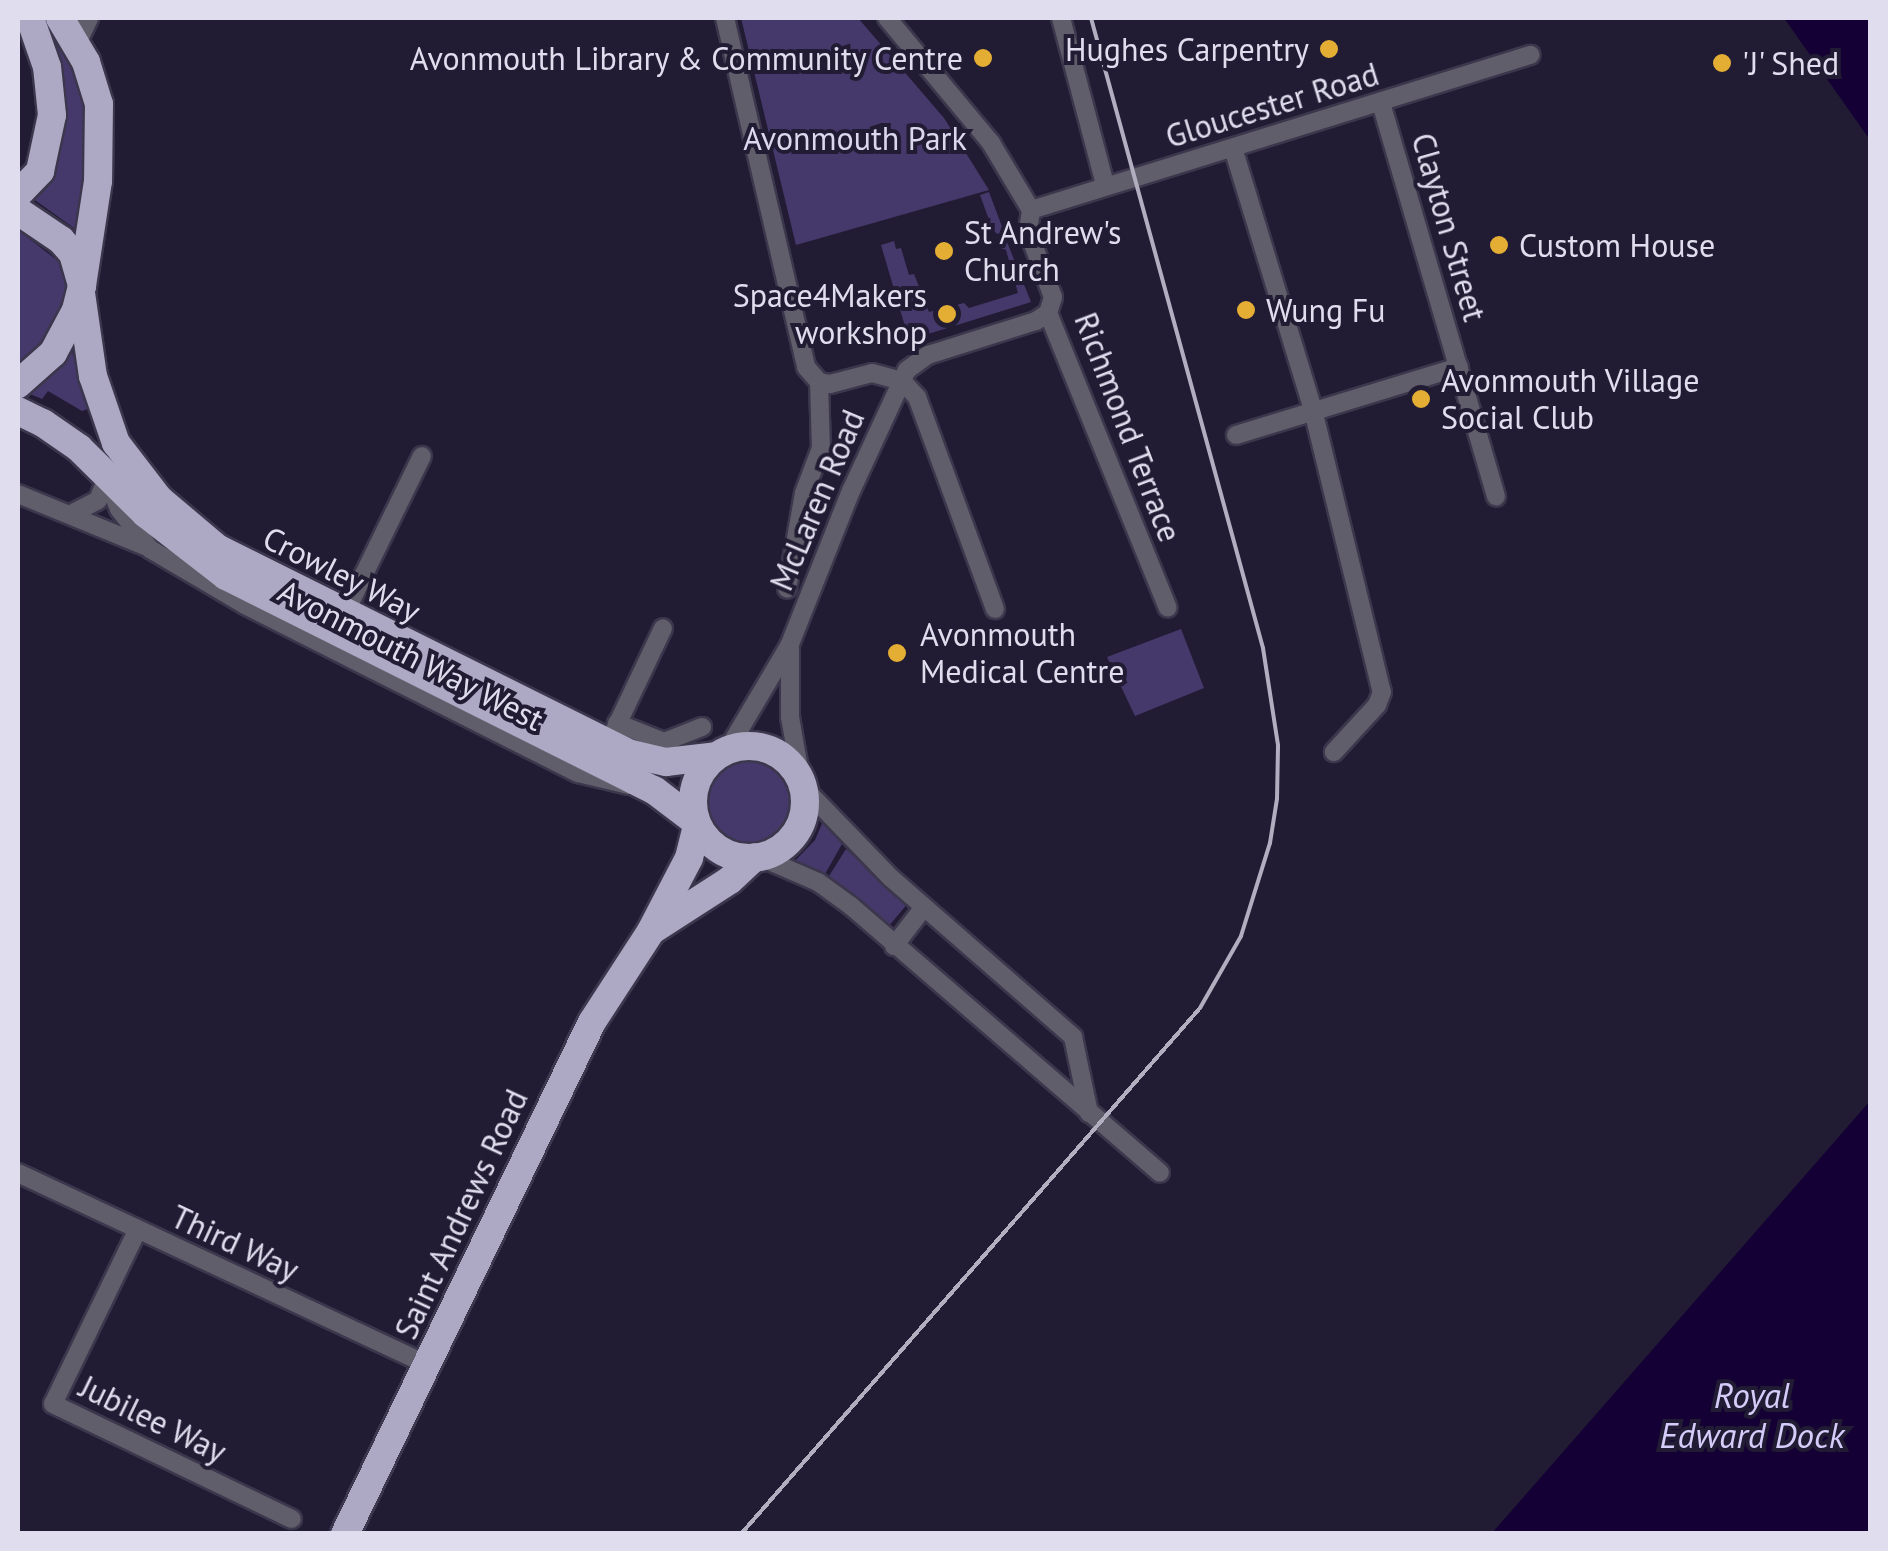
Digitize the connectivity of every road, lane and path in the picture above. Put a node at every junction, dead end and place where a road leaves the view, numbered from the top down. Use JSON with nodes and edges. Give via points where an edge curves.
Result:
{"nodes":[{"id":1,"x":30,"y":18,"type":"edge"},
{"id":2,"x":60,"y":18,"type":"edge"},
{"id":3,"x":89,"y":18,"type":"edge"},
{"id":4,"x":725,"y":18,"type":"edge"},
{"id":5,"x":888,"y":18,"type":"edge"},
{"id":6,"x":1061,"y":18,"type":"edge"},
{"id":7,"x":77,"y":44,"type":"junction"},
{"id":8,"x":1530,"y":55,"type":"dead end"},
{"id":9,"x":1381,"y":103,"type":"junction"},
{"id":10,"x":1232,"y":148,"type":"junction"},
{"id":11,"x":1105,"y":185,"type":"junction"},
{"id":12,"x":18,"y":194,"type":"edge"},
{"id":13,"x":1031,"y":210,"type":"junction"},
{"id":14,"x":18,"y":212,"type":"edge"},
{"id":15,"x":81,"y":289,"type":"junction"},
{"id":16,"x":1048,"y":313,"type":"junction"},
{"id":17,"x":1458,"y":368,"type":"junction"},
{"id":18,"x":902,"y":380,"type":"junction"},
{"id":19,"x":819,"y":382,"type":"junction"},
{"id":20,"x":18,"y":384,"type":"edge"},
{"id":21,"x":1313,"y":410,"type":"junction"},
{"id":22,"x":18,"y":411,"type":"edge"},
{"id":23,"x":1236,"y":435,"type":"dead end"},
{"id":24,"x":422,"y":456,"type":"dead end"},
{"id":25,"x":107,"y":478,"type":"junction"},
{"id":26,"x":18,"y":494,"type":"edge"},
{"id":27,"x":1496,"y":497,"type":"dead end"},
{"id":28,"x":71,"y":514,"type":"junction"},
{"id":29,"x":150,"y":548,"type":"junction"},
{"id":30,"x":787,"y":589,"type":"dead end"},
{"id":31,"x":1168,"y":608,"type":"dead end"},
{"id":32,"x":996,"y":609,"type":"dead end"},
{"id":33,"x":344,"y":615,"type":"junction"},
{"id":34,"x":663,"y":628,"type":"dead end"},
{"id":35,"x":790,"y":644,"type":"junction"},
{"id":36,"x":702,"y":727,"type":"dead end"},
{"id":37,"x":613,"y":734,"type":"junction"},
{"id":38,"x":722,"y":752,"type":"junction"},
{"id":39,"x":1334,"y":752,"type":"dead end"},
{"id":40,"x":802,"y":783,"type":"junction"},
{"id":41,"x":654,"y":790,"type":"junction"},
{"id":42,"x":696,"y":824,"type":"junction"},
{"id":43,"x":757,"y":858,"type":"junction"},
{"id":44,"x":924,"y":907,"type":"junction"},
{"id":45,"x":651,"y":931,"type":"junction"},
{"id":46,"x":894,"y":946,"type":"junction"},
{"id":47,"x":1080,"y":1063,"type":"junction"},
{"id":48,"x":1049,"y":1080,"type":"junction"},
{"id":49,"x":1089,"y":1113,"type":"junction"},
{"id":50,"x":18,"y":1173,"type":"edge"},
{"id":51,"x":1160,"y":1173,"type":"dead end"},
{"id":52,"x":137,"y":1231,"type":"junction"},
{"id":53,"x":428,"y":1365,"type":"junction"},
{"id":54,"x":292,"y":1519,"type":"dead end"},
{"id":55,"x":346,"y":1534,"type":"edge"}],
"edges":[{"from":1,"to":12,"type":"highway","via":[[47,66],[52,115],[40,171]]},
{"from":2,"to":7,"type":"highway"},
{"from":3,"to":7,"type":"street"},
{"from":4,"to":19,"type":"street","via":[[806,367]]},
{"from":5,"to":13,"type":"street","via":[[990,143]]},
{"from":6,"to":11,"type":"street"},
{"from":7,"to":15,"type":"highway","via":[[94,84],[101,132]]},
{"from":8,"to":9,"type":"street","name":"Gloucester Road"},
{"from":9,"to":10,"type":"street","name":"Gloucester Road"},
{"from":9,"to":17,"type":"street","name":"Clayton Street"},
{"from":10,"to":11,"type":"street","name":"Gloucester Road"},
{"from":10,"to":21,"type":"street"},
{"from":11,"to":13,"type":"street","name":"Gloucester Road"},
{"from":13,"to":16,"type":"street","name":"Richmond Terrace","via":[[1028,231],[1052,296]]},
{"from":14,"to":15,"type":"highway","via":[[61,240]]},
{"from":15,"to":20,"type":"highway","via":[[53,353]]},
{"from":15,"to":33,"type":"highway","name":"Crowley Way","via":[[102,409],[139,478],[217,548]]},
{"from":16,"to":18,"type":"street","name":"McLaren Road","via":[[920,359]]},
{"from":16,"to":31,"type":"street","name":"Richmond Terrace"},
{"from":17,"to":21,"type":"street"},
{"from":17,"to":27,"type":"street","name":"Clayton Street"},
{"from":18,"to":19,"type":"street","name":"McLaren Road","via":[[872,372]]},
{"from":18,"to":32,"type":"street","via":[[917,396]]},
{"from":18,"to":35,"type":"street","name":"McLaren Road"},
{"from":19,"to":30,"type":"street","via":[[820,448],[804,494]]},
{"from":21,"to":23,"type":"street"},
{"from":21,"to":39,"type":"street","via":[[1366,664],[1381,698]]},
{"from":22,"to":25,"type":"highway","name":"Crowley Way","via":[[80,448]]},
{"from":24,"to":33,"type":"street"},
{"from":25,"to":28,"type":"street","via":[[98,500]]},
{"from":25,"to":29,"type":"street","name":"Avonmouth Way West","via":[[118,508]]},
{"from":25,"to":41,"type":"highway","name":"Crowley Way","via":[[226,576]]},
{"from":26,"to":28,"type":"street","name":"Avonmouth Way West"},
{"from":28,"to":29,"type":"street","name":"Avonmouth Way West"},
{"from":29,"to":41,"type":"street","name":"Avonmouth Way West","via":[[245,606],[578,773]]},
{"from":33,"to":37,"type":"highway","name":"Crowley Way"},
{"from":34,"to":37,"type":"street"},
{"from":35,"to":38,"type":"street","name":"McLaren Road"},
{"from":35,"to":40,"type":"street","name":"McLaren Road","via":[[790,717]]},
{"from":36,"to":37,"type":"street","via":[[664,742]]},
{"from":37,"to":38,"type":"highway","name":"Crowley Way","via":[[657,761]]},
{"from":38,"to":40,"type":"highway","via":[[757,746],[776,752]]},
{"from":38,"to":42,"type":"highway","via":[[694,785]]},
{"from":40,"to":43,"type":"highway","via":[[805,805],[797,831]]},
{"from":40,"to":44,"type":"street"},
{"from":41,"to":42,"type":"highway","name":"Crowley Way"},
{"from":42,"to":43,"type":"highway","via":[[725,853]]},
{"from":42,"to":45,"type":"highway","name":"Saint Andrews Road","via":[[688,858]]},
{"from":43,"to":45,"type":"highway","name":"Saint Andrews Road"},
{"from":43,"to":46,"type":"street","via":[[818,882]]},
{"from":44,"to":46,"type":"street"},
{"from":44,"to":47,"type":"street","via":[[1067,1030]]},
{"from":45,"to":53,"type":"highway","name":"Saint Andrews Road","via":[[592,1022]]},
{"from":46,"to":48,"type":"street"},
{"from":47,"to":48,"type":"street"},
{"from":47,"to":49,"type":"street"},
{"from":48,"to":49,"type":"street"},
{"from":49,"to":51,"type":"street"},
{"from":50,"to":52,"type":"street","name":"Third Way"},
{"from":52,"to":53,"type":"street","name":"Third Way"},
{"from":52,"to":54,"type":"street","name":"Jubilee Way","via":[[53,1404]]},
{"from":53,"to":55,"type":"highway","name":"Saint Andrews Road"}]}
